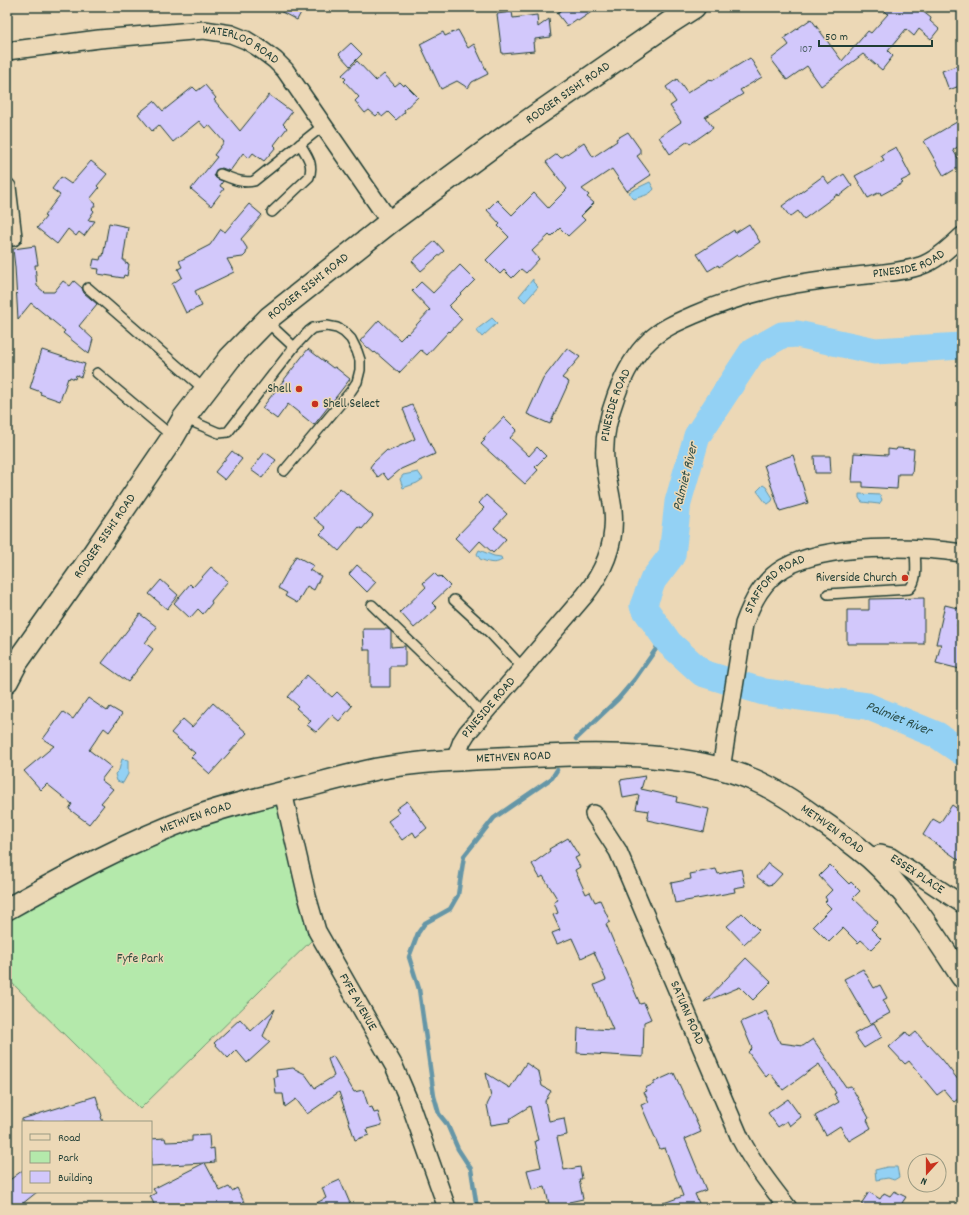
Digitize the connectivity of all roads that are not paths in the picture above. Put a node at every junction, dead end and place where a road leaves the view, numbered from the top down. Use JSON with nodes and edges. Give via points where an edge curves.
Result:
{"nodes":[{"id":1,"x":694,"y":7,"type":"edge"},
{"id":2,"x":7,"y":51,"type":"edge"},
{"id":3,"x":324,"y":125,"type":"junction"},
{"id":4,"x":300,"y":144,"type":"junction"},
{"id":5,"x":220,"y":174,"type":"dead end"},
{"id":6,"x":7,"y":187,"type":"edge"},
{"id":7,"x":272,"y":212,"type":"dead end"},
{"id":8,"x":390,"y":222,"type":"junction"},
{"id":9,"x":962,"y":236,"type":"edge"},
{"id":10,"x":13,"y":237,"type":"dead end"},
{"id":11,"x":88,"y":288,"type":"dead end"},
{"id":12,"x":266,"y":320,"type":"junction"},
{"id":13,"x":294,"y":347,"type":"junction"},
{"id":14,"x":97,"y":373,"type":"dead end"},
{"id":15,"x":205,"y":390,"type":"junction"},
{"id":16,"x":179,"y":428,"type":"junction"},
{"id":17,"x":284,"y":471,"type":"dead end"},
{"id":18,"x":915,"y":548,"type":"junction"},
{"id":19,"x":962,"y":553,"type":"edge"},
{"id":20,"x":828,"y":594,"type":"dead end"},
{"id":21,"x":454,"y":600,"type":"dead end"},
{"id":22,"x":372,"y":605,"type":"dead end"},
{"id":23,"x":12,"y":666,"type":"edge"},
{"id":24,"x":522,"y":668,"type":"junction"},
{"id":25,"x":7,"y":680,"type":"edge"},
{"id":26,"x":482,"y":715,"type":"junction"},
{"id":27,"x":455,"y":760,"type":"junction"},
{"id":28,"x":721,"y":769,"type":"junction"},
{"id":29,"x":283,"y":792,"type":"junction"},
{"id":30,"x":594,"y":814,"type":"dead end"},
{"id":31,"x":870,"y":859,"type":"junction"},
{"id":32,"x":962,"y":904,"type":"edge"},
{"id":33,"x":7,"y":909,"type":"edge"},
{"id":34,"x":962,"y":977,"type":"edge"},
{"id":35,"x":447,"y":1208,"type":"edge"},
{"id":36,"x":788,"y":1208,"type":"edge"}],
"edges":[{"from":1,"to":8,"type":"main road","name":"RODGER SISHI ROAD","via":[[567,94]]},
{"from":2,"to":3,"type":"street","name":"WATERLOO ROAD","via":[[188,31],[204,30],[231,34],[246,40],[275,60],[289,75]]},
{"from":3,"to":4,"type":"lane"},
{"from":3,"to":8,"type":"street","name":"WATERLOO ROAD"},
{"from":4,"to":5,"type":"lane","via":[[254,181],[236,180]]},
{"from":4,"to":7,"type":"lane","via":[[311,161],[312,170],[309,177]]},
{"from":6,"to":10,"type":"street"},
{"from":8,"to":12,"type":"main road","name":"RODGER SISHI ROAD"},
{"from":9,"to":24,"type":"street","name":"PINESIDE ROAD","via":[[934,260],[921,266],[761,291],[675,323],[648,341],[629,367],[610,416],[605,458],[613,526],[610,551],[604,567],[585,595]]},
{"from":11,"to":15,"type":"lane"},
{"from":12,"to":13,"type":"lane"},
{"from":12,"to":15,"type":"main road","name":"RODGER SISHI ROAD","via":[[230,358]]},
{"from":13,"to":16,"type":"lane","via":[[228,432]]},
{"from":13,"to":17,"type":"lane","via":[[313,328],[337,328],[351,339],[360,360],[360,370],[351,391]]},
{"from":14,"to":16,"type":"lane"},
{"from":15,"to":16,"type":"main road","name":"RODGER SISHI ROAD"},
{"from":16,"to":23,"type":"main road","name":"RODGER SISHI ROAD","via":[[55,610]]},
{"from":18,"to":19,"type":"street","name":"STAFFORD ROAD"},
{"from":18,"to":20,"type":"lane","via":[[915,576],[909,589]]},
{"from":18,"to":28,"type":"street","name":"STAFFORD ROAD","via":[[823,554],[801,560],[784,568],[758,592],[744,624]]},
{"from":21,"to":24,"type":"lane","via":[[490,633]]},
{"from":22,"to":26,"type":"lane","via":[[467,697]]},
{"from":23,"to":25,"type":"main road","name":"RODGER SISHI ROAD"},
{"from":24,"to":26,"type":"street","name":"PINESIDE ROAD"},
{"from":26,"to":27,"type":"street","name":"PINESIDE ROAD","via":[[462,741]]},
{"from":27,"to":28,"type":"street","name":"METHVEN ROAD","via":[[618,755],[695,763]]},
{"from":27,"to":29,"type":"street","name":"METHVEN ROAD","via":[[376,770]]},
{"from":28,"to":31,"type":"street","name":"METHVEN ROAD","via":[[756,780],[798,805]]},
{"from":29,"to":33,"type":"street","name":"METHVEN ROAD","via":[[195,817],[142,839],[86,865]]},
{"from":29,"to":35,"type":"street","name":"FYFE AVENUE","via":[[307,896],[318,931],[394,1066],[410,1101]]},
{"from":30,"to":36,"type":"street","name":"SATURN ROAD","via":[[618,851],[740,1138],[764,1178]]},
{"from":31,"to":32,"type":"street","name":"ESSEX PLACE","via":[[880,854],[891,857]]},
{"from":31,"to":34,"type":"street","name":"METHVEN ROAD","via":[[908,901]]}]}
